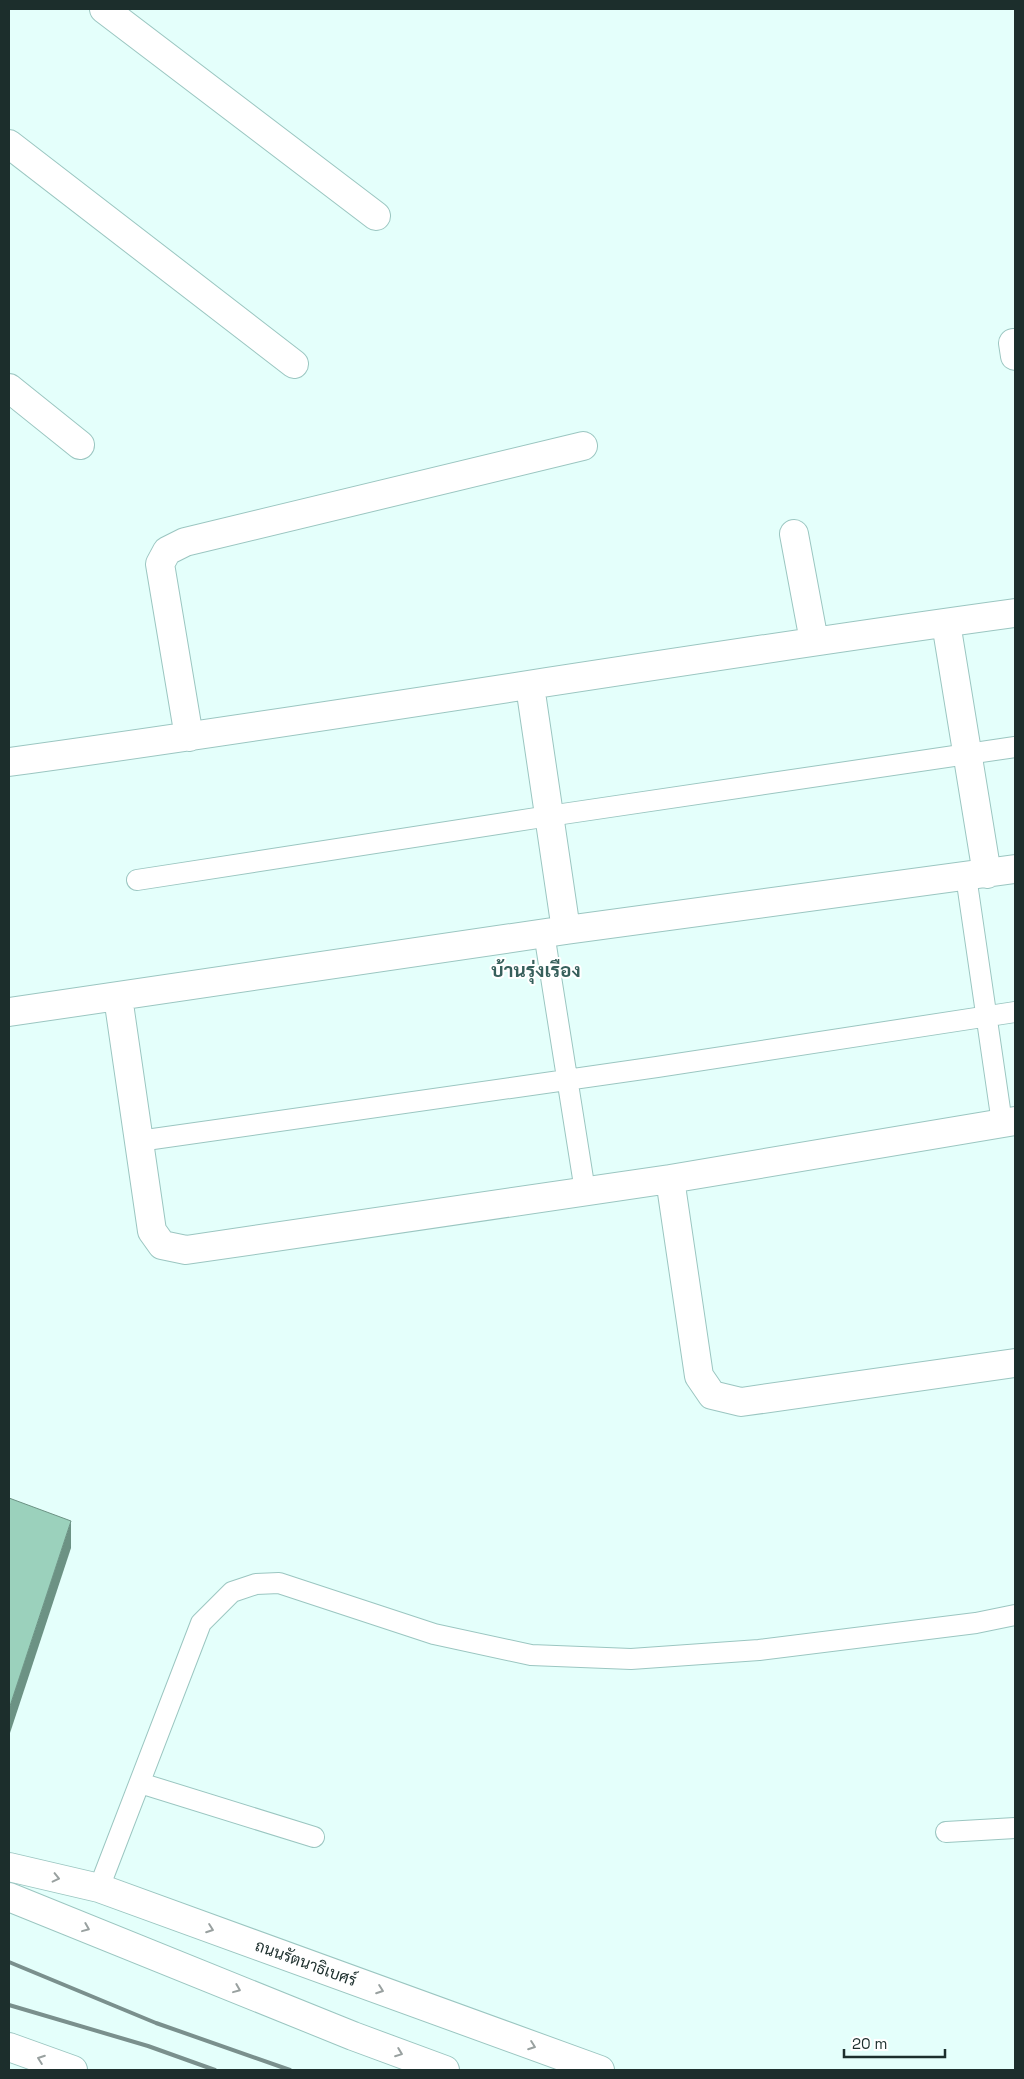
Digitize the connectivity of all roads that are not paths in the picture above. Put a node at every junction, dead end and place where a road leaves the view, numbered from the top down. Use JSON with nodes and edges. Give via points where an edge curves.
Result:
{"nodes":[{"id":1,"x":104,"y":9,"type":"edge"},
{"id":2,"x":9,"y":144,"type":"edge"},
{"id":3,"x":376,"y":216,"type":"dead end"},
{"id":4,"x":294,"y":364,"type":"dead end"},
{"id":5,"x":9,"y":388,"type":"edge"},
{"id":6,"x":80,"y":444,"type":"dead end"},
{"id":7,"x":583,"y":446,"type":"dead end"},
{"id":8,"x":794,"y":534,"type":"dead end"},
{"id":9,"x":1015,"y":613,"type":"edge"},
{"id":10,"x":946,"y":623,"type":"junction"},
{"id":11,"x":814,"y":641,"type":"junction"},
{"id":12,"x":530,"y":686,"type":"junction"},
{"id":13,"x":189,"y":737,"type":"junction"},
{"id":14,"x":1015,"y":747,"type":"edge"},
{"id":15,"x":968,"y":754,"type":"junction"},
{"id":16,"x":9,"y":762,"type":"edge"},
{"id":17,"x":549,"y":816,"type":"junction"},
{"id":18,"x":1015,"y":869,"type":"edge"},
{"id":19,"x":976,"y":875,"type":"junction"},
{"id":20,"x":137,"y":880,"type":"dead end"},
{"id":21,"x":555,"y":931,"type":"junction"},
{"id":22,"x":118,"y":996,"type":"junction"},
{"id":23,"x":9,"y":1012,"type":"edge"},
{"id":24,"x":1015,"y":1012,"type":"edge"},
{"id":25,"x":986,"y":1017,"type":"junction"},
{"id":26,"x":566,"y":1080,"type":"junction"},
{"id":27,"x":1008,"y":1122,"type":"edge"},
{"id":28,"x":139,"y":1140,"type":"junction"},
{"id":29,"x":670,"y":1179,"type":"junction"},
{"id":30,"x":585,"y":1191,"type":"junction"},
{"id":31,"x":1015,"y":1363,"type":"edge"},
{"id":32,"x":1015,"y":1615,"type":"edge"},
{"id":33,"x":140,"y":1784,"type":"junction"},
{"id":34,"x":1015,"y":1828,"type":"edge"},
{"id":35,"x":946,"y":1832,"type":"dead end"},
{"id":36,"x":314,"y":1838,"type":"dead end"},
{"id":37,"x":9,"y":1867,"type":"edge"},
{"id":38,"x":99,"y":1888,"type":"junction"},
{"id":39,"x":9,"y":1897,"type":"edge"},
{"id":40,"x":9,"y":2047,"type":"edge"},
{"id":41,"x":73,"y":2070,"type":"edge"},
{"id":42,"x":445,"y":2070,"type":"edge"},
{"id":43,"x":600,"y":2070,"type":"edge"}],
"edges":[{"from":1,"to":3,"type":"street"},
{"from":2,"to":4,"type":"street"},
{"from":5,"to":6,"type":"street"},
{"from":7,"to":13,"type":"street","via":[[185,542],[167,551],[160,564]]},
{"from":8,"to":11,"type":"street"},
{"from":9,"to":10,"type":"street"},
{"from":10,"to":11,"type":"street"},
{"from":10,"to":15,"type":"street"},
{"from":11,"to":12,"type":"street"},
{"from":12,"to":13,"type":"street"},
{"from":12,"to":17,"type":"street"},
{"from":13,"to":16,"type":"street"},
{"from":14,"to":15,"type":"lane"},
{"from":15,"to":17,"type":"lane"},
{"from":15,"to":19,"type":"street"},
{"from":17,"to":20,"type":"lane"},
{"from":17,"to":21,"type":"street"},
{"from":18,"to":19,"type":"street"},
{"from":19,"to":21,"type":"street"},
{"from":19,"to":25,"type":"lane"},
{"from":21,"to":22,"type":"street"},
{"from":21,"to":26,"type":"lane"},
{"from":22,"to":23,"type":"street"},
{"from":22,"to":28,"type":"street"},
{"from":24,"to":25,"type":"lane"},
{"from":25,"to":26,"type":"lane"},
{"from":25,"to":27,"type":"lane"},
{"from":26,"to":28,"type":"lane"},
{"from":26,"to":30,"type":"lane"},
{"from":27,"to":29,"type":"street"},
{"from":28,"to":30,"type":"street","via":[[152,1231],[162,1245],[186,1250]]},
{"from":29,"to":30,"type":"street"},
{"from":29,"to":31,"type":"street","via":[[699,1376],[712,1395],[741,1402]]},
{"from":32,"to":33,"type":"lane","via":[[976,1623],[759,1650],[630,1659],[531,1655],[434,1634],[279,1583],[256,1584],[232,1592],[201,1623]]},
{"from":33,"to":36,"type":"lane"},
{"from":33,"to":38,"type":"lane"},
{"from":34,"to":35,"type":"lane"},
{"from":37,"to":38,"type":"street","name":"ถนนรัตนาธิเบศร์","one_way":true},
{"from":38,"to":43,"type":"street","name":"ถนนรัตนาธิเบศร์","one_way":true},
{"from":39,"to":42,"type":"street","one_way":true},
{"from":41,"to":40,"type":"street","one_way":true}]}
